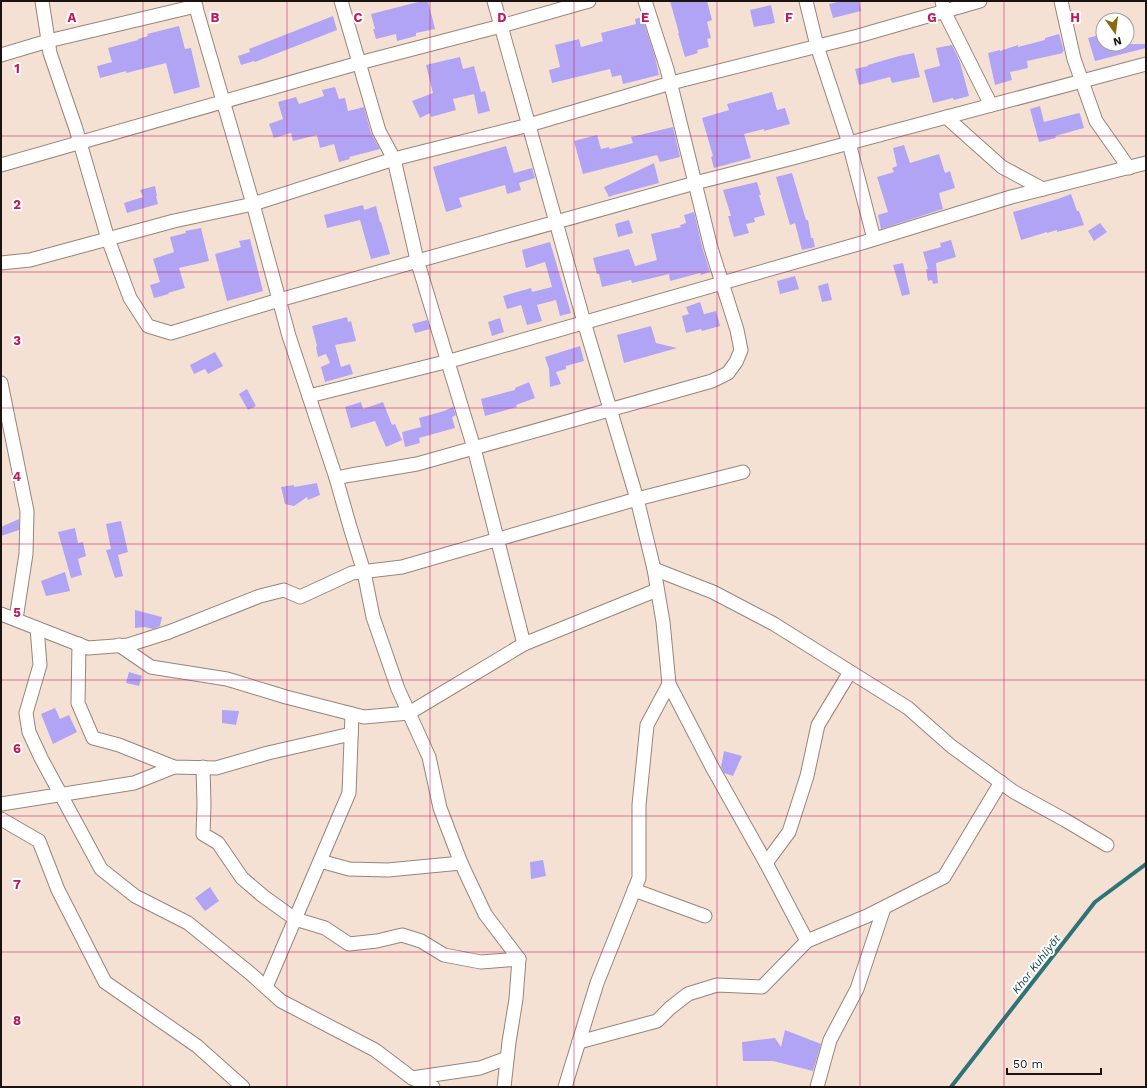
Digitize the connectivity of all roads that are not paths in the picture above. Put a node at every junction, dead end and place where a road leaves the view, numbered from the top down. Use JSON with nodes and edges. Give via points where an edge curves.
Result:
{"nodes":[{"id":1,"x":42,"y":1,"type":"edge"},
{"id":2,"x":342,"y":1,"type":"edge"},
{"id":3,"x":494,"y":1,"type":"edge"},
{"id":4,"x":589,"y":1,"type":"edge"},
{"id":5,"x":645,"y":1,"type":"edge"},
{"id":6,"x":806,"y":1,"type":"edge"},
{"id":7,"x":980,"y":1,"type":"edge"},
{"id":8,"x":1061,"y":1,"type":"edge"},
{"id":9,"x":195,"y":4,"type":"edge"},
{"id":10,"x":943,"y":6,"type":"edge"},
{"id":11,"x":501,"y":26,"type":"junction"},
{"id":12,"x":48,"y":41,"type":"junction"},
{"id":13,"x":818,"y":46,"type":"junction"},
{"id":14,"x":1,"y":55,"type":"edge"},
{"id":15,"x":359,"y":63,"type":"junction"},
{"id":16,"x":1146,"y":64,"type":"edge"},
{"id":17,"x":1082,"y":81,"type":"junction"},
{"id":18,"x":671,"y":83,"type":"junction"},
{"id":19,"x":223,"y":102,"type":"junction"},
{"id":20,"x":991,"y":105,"type":"junction"},
{"id":21,"x":946,"y":117,"type":"junction"},
{"id":22,"x":529,"y":125,"type":"junction"},
{"id":23,"x":80,"y":142,"type":"junction"},
{"id":24,"x":849,"y":143,"type":"junction"},
{"id":25,"x":394,"y":159,"type":"junction"},
{"id":26,"x":1146,"y":164,"type":"edge"},
{"id":27,"x":1,"y":165,"type":"edge"},
{"id":28,"x":1129,"y":168,"type":"junction"},
{"id":29,"x":695,"y":183,"type":"junction"},
{"id":30,"x":1043,"y":189,"type":"junction"},
{"id":31,"x":253,"y":204,"type":"junction"},
{"id":32,"x":556,"y":221,"type":"junction"},
{"id":33,"x":108,"y":239,"type":"junction"},
{"id":34,"x":874,"y":239,"type":"junction"},
{"id":35,"x":417,"y":260,"type":"junction"},
{"id":36,"x":1,"y":263,"type":"edge"},
{"id":37,"x":722,"y":283,"type":"junction"},
{"id":38,"x":279,"y":300,"type":"junction"},
{"id":39,"x":584,"y":322,"type":"junction"},
{"id":40,"x":447,"y":361,"type":"junction"},
{"id":41,"x":1,"y":383,"type":"edge"},
{"id":42,"x":309,"y":396,"type":"junction"},
{"id":43,"x":610,"y":410,"type":"junction"},
{"id":44,"x":474,"y":448,"type":"junction"},
{"id":45,"x":743,"y":472,"type":"dead end"},
{"id":46,"x":336,"y":478,"type":"junction"},
{"id":47,"x":637,"y":499,"type":"junction"},
{"id":48,"x":497,"y":540,"type":"junction"},
{"id":49,"x":654,"y":569,"type":"junction"},
{"id":50,"x":364,"y":572,"type":"junction"},
{"id":51,"x":658,"y":590,"type":"junction"},
{"id":52,"x":1,"y":614,"type":"edge"},
{"id":53,"x":16,"y":619,"type":"junction"},
{"id":54,"x":38,"y":628,"type":"junction"},
{"id":55,"x":79,"y":644,"type":"junction"},
{"id":56,"x":524,"y":644,"type":"junction"},
{"id":57,"x":119,"y":645,"type":"junction"},
{"id":58,"x":850,"y":672,"type":"junction"},
{"id":59,"x":669,"y":684,"type":"junction"},
{"id":60,"x":409,"y":713,"type":"junction"},
{"id":61,"x":352,"y":714,"type":"junction"},
{"id":62,"x":351,"y":734,"type":"junction"},
{"id":63,"x":174,"y":767,"type":"junction"},
{"id":64,"x":203,"y":767,"type":"junction"},
{"id":65,"x":1001,"y":782,"type":"junction"},
{"id":66,"x":61,"y":795,"type":"junction"},
{"id":67,"x":1,"y":804,"type":"edge"},
{"id":68,"x":1,"y":819,"type":"edge"},
{"id":69,"x":1107,"y":845,"type":"dead end"},
{"id":70,"x":320,"y":861,"type":"junction"},
{"id":71,"x":462,"y":863,"type":"junction"},
{"id":72,"x":766,"y":863,"type":"junction"},
{"id":73,"x":634,"y":890,"type":"junction"},
{"id":74,"x":884,"y":908,"type":"junction"},
{"id":75,"x":705,"y":916,"type":"dead end"},
{"id":76,"x":295,"y":920,"type":"junction"},
{"id":77,"x":807,"y":941,"type":"junction"},
{"id":78,"x":519,"y":959,"type":"junction"},
{"id":79,"x":266,"y":987,"type":"junction"},
{"id":80,"x":579,"y":1042,"type":"junction"},
{"id":81,"x":508,"y":1058,"type":"junction"},
{"id":82,"x":412,"y":1078,"type":"junction"},
{"id":83,"x":243,"y":1087,"type":"edge"},
{"id":84,"x":433,"y":1087,"type":"edge"},
{"id":85,"x":504,"y":1087,"type":"edge"},
{"id":86,"x":565,"y":1087,"type":"edge"},
{"id":87,"x":817,"y":1087,"type":"edge"}],
"edges":[{"from":1,"to":12,"type":"street"},
{"from":2,"to":15,"type":"street"},
{"from":3,"to":11,"type":"street"},
{"from":4,"to":11,"type":"street"},
{"from":5,"to":18,"type":"street"},
{"from":6,"to":13,"type":"street"},
{"from":7,"to":10,"type":"street"},
{"from":8,"to":17,"type":"street","via":[[1074,59]]},
{"from":9,"to":12,"type":"street"},
{"from":9,"to":19,"type":"street"},
{"from":10,"to":13,"type":"street","via":[[858,36]]},
{"from":10,"to":20,"type":"street"},
{"from":11,"to":15,"type":"street"},
{"from":11,"to":22,"type":"street"},
{"from":12,"to":14,"type":"street"},
{"from":12,"to":23,"type":"street"},
{"from":13,"to":18,"type":"street"},
{"from":13,"to":24,"type":"street"},
{"from":15,"to":19,"type":"street"},
{"from":15,"to":25,"type":"street","via":[[380,131]]},
{"from":16,"to":17,"type":"street"},
{"from":17,"to":20,"type":"street"},
{"from":17,"to":28,"type":"street","via":[[1096,121]]},
{"from":18,"to":22,"type":"street"},
{"from":18,"to":29,"type":"street"},
{"from":19,"to":23,"type":"street"},
{"from":19,"to":31,"type":"street"},
{"from":20,"to":21,"type":"street"},
{"from":21,"to":24,"type":"street"},
{"from":21,"to":30,"type":"street","via":[[1002,167]]},
{"from":22,"to":25,"type":"street"},
{"from":22,"to":32,"type":"street"},
{"from":23,"to":27,"type":"street"},
{"from":23,"to":33,"type":"street"},
{"from":24,"to":29,"type":"street"},
{"from":24,"to":34,"type":"street"},
{"from":25,"to":31,"type":"street"},
{"from":25,"to":35,"type":"street"},
{"from":26,"to":28,"type":"street"},
{"from":28,"to":30,"type":"street"},
{"from":29,"to":32,"type":"street"},
{"from":29,"to":37,"type":"street"},
{"from":30,"to":34,"type":"street"},
{"from":31,"to":33,"type":"street","via":[[174,221]]},
{"from":31,"to":38,"type":"street"},
{"from":32,"to":35,"type":"street"},
{"from":32,"to":39,"type":"street"},
{"from":33,"to":36,"type":"street","via":[[30,260]]},
{"from":33,"to":38,"type":"street","via":[[130,298],[148,326],[171,333]]},
{"from":34,"to":37,"type":"street"},
{"from":35,"to":38,"type":"street"},
{"from":35,"to":40,"type":"street"},
{"from":37,"to":39,"type":"street"},
{"from":37,"to":43,"type":"street","via":[[738,330],[740,350],[736,362],[728,373],[712,381]]},
{"from":38,"to":42,"type":"street","via":[[288,336]]},
{"from":39,"to":40,"type":"street"},
{"from":39,"to":43,"type":"street"},
{"from":40,"to":42,"type":"street"},
{"from":40,"to":44,"type":"street"},
{"from":41,"to":53,"type":"street","via":[[27,511],[26,554]]},
{"from":42,"to":46,"type":"street"},
{"from":43,"to":44,"type":"street"},
{"from":43,"to":47,"type":"street"},
{"from":44,"to":46,"type":"street","via":[[417,464]]},
{"from":44,"to":48,"type":"street"},
{"from":45,"to":47,"type":"street"},
{"from":46,"to":50,"type":"street"},
{"from":47,"to":48,"type":"street"},
{"from":47,"to":49,"type":"street"},
{"from":48,"to":50,"type":"street","via":[[402,567]]},
{"from":48,"to":56,"type":"street"},
{"from":49,"to":51,"type":"street"},
{"from":49,"to":58,"type":"street","via":[[713,592],[774,624]]},
{"from":50,"to":57,"type":"street","via":[[352,573],[300,596],[284,590],[260,596],[169,632],[128,645]]},
{"from":50,"to":60,"type":"street","via":[[373,617]]},
{"from":51,"to":56,"type":"street"},
{"from":51,"to":59,"type":"street"},
{"from":52,"to":53,"type":"street"},
{"from":53,"to":54,"type":"street"},
{"from":54,"to":55,"type":"street"},
{"from":54,"to":66,"type":"street","via":[[40,666],[26,713],[29,732]]},
{"from":55,"to":57,"type":"street","via":[[88,648]]},
{"from":55,"to":63,"type":"street","via":[[78,703],[93,738],[119,745]]},
{"from":56,"to":60,"type":"street"},
{"from":57,"to":61,"type":"street","via":[[151,667],[227,679],[286,698]]},
{"from":58,"to":65,"type":"street","via":[[908,708],[951,746]]},
{"from":58,"to":72,"type":"street","via":[[818,724],[807,776],[789,832]]},
{"from":59,"to":72,"type":"street"},
{"from":59,"to":73,"type":"street","via":[[647,726],[639,805],[639,878]]},
{"from":60,"to":61,"type":"street","via":[[364,717]]},
{"from":60,"to":71,"type":"street","via":[[429,757],[440,808]]},
{"from":61,"to":62,"type":"street"},
{"from":62,"to":64,"type":"street","via":[[216,768]]},
{"from":62,"to":70,"type":"street","via":[[349,793]]},
{"from":63,"to":64,"type":"street"},
{"from":63,"to":66,"type":"street","via":[[134,783]]},
{"from":64,"to":76,"type":"street","via":[[203,834],[218,843],[242,878]]},
{"from":65,"to":69,"type":"street"},
{"from":65,"to":74,"type":"street","via":[[944,877]]},
{"from":66,"to":67,"type":"street"},
{"from":66,"to":79,"type":"street","via":[[101,869],[135,896],[188,923]]},
{"from":68,"to":83,"type":"street","via":[[39,840],[58,890],[104,982],[197,1046]]},
{"from":70,"to":71,"type":"street","via":[[349,869],[388,870]]},
{"from":70,"to":76,"type":"street"},
{"from":71,"to":78,"type":"street","via":[[485,914]]},
{"from":72,"to":77,"type":"street"},
{"from":73,"to":75,"type":"street"},
{"from":73,"to":80,"type":"street","via":[[597,983]]},
{"from":74,"to":77,"type":"street"},
{"from":74,"to":87,"type":"street","via":[[857,989],[830,1040]]},
{"from":76,"to":78,"type":"street","via":[[325,928],[349,944],[402,935],[421,941],[444,955],[481,962]]},
{"from":76,"to":79,"type":"street"},
{"from":77,"to":80,"type":"street","via":[[762,986],[717,985],[688,994],[657,1021]]},
{"from":78,"to":81,"type":"street"},
{"from":79,"to":82,"type":"street","via":[[281,1002],[374,1050]]},
{"from":80,"to":86,"type":"street"},
{"from":81,"to":82,"type":"street","via":[[480,1068]]},
{"from":81,"to":85,"type":"street"},
{"from":82,"to":84,"type":"street"}]}
